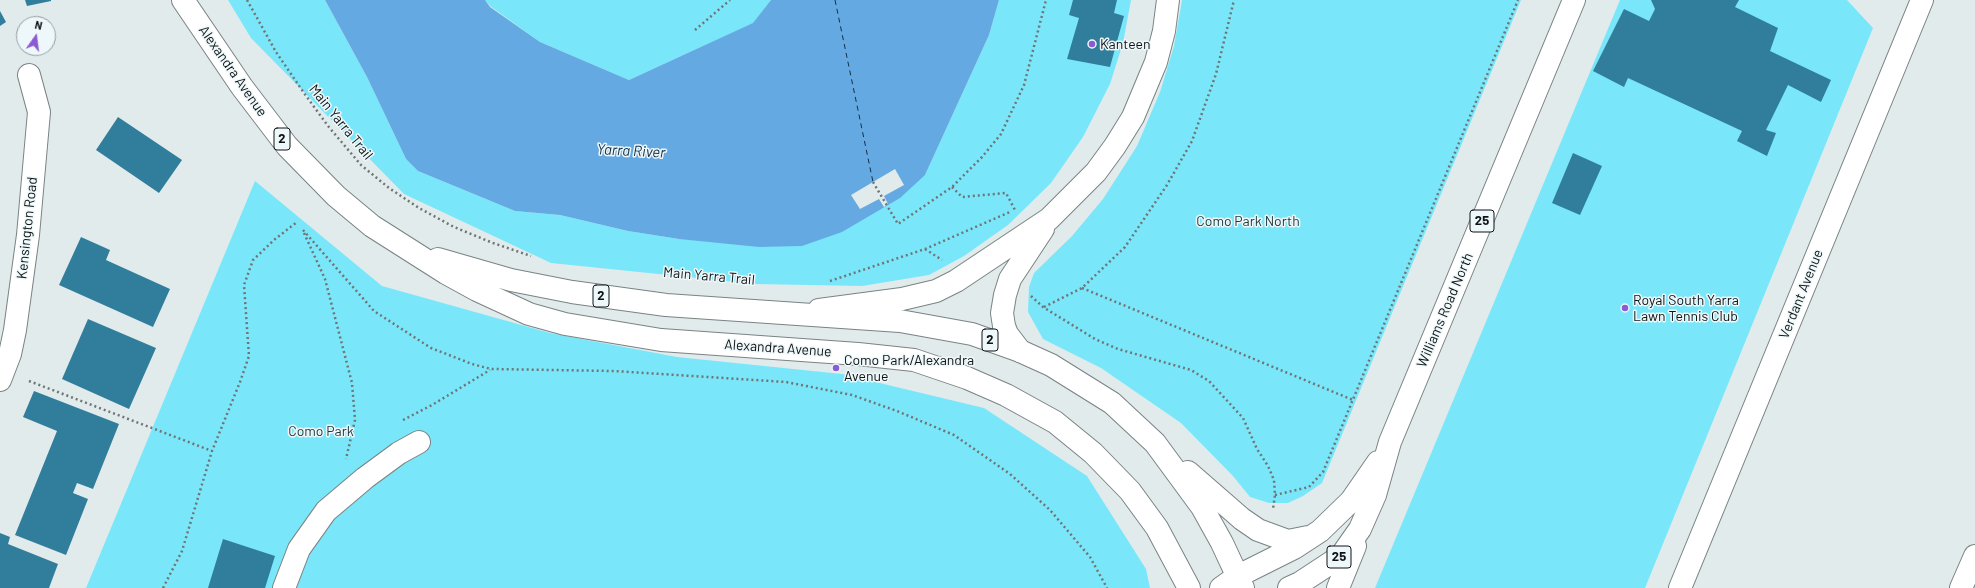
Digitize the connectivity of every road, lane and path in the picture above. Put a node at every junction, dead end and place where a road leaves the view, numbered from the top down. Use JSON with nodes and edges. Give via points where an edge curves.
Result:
{"nodes":[{"id":1,"x":183,"y":0,"type":"edge"},
{"id":2,"x":247,"y":0,"type":"edge"},
{"id":3,"x":730,"y":0,"type":"edge"},
{"id":4,"x":1046,"y":0,"type":"edge"},
{"id":5,"x":1168,"y":0,"type":"edge"},
{"id":6,"x":1234,"y":0,"type":"edge"},
{"id":7,"x":1518,"y":0,"type":"edge"},
{"id":8,"x":1574,"y":0,"type":"edge"},
{"id":9,"x":1922,"y":0,"type":"edge"},
{"id":10,"x":695,"y":30,"type":"dead end"},
{"id":11,"x":29,"y":75,"type":"dead end"},
{"id":12,"x":873,"y":182,"type":"dead end"},
{"id":13,"x":952,"y":187,"type":"junction"},
{"id":14,"x":1021,"y":206,"type":"dead end"},
{"id":15,"x":1015,"y":210,"type":"junction"},
{"id":16,"x":1049,"y":219,"type":"junction"},
{"id":17,"x":297,"y":222,"type":"dead end"},
{"id":18,"x":410,"y":251,"type":"junction"},
{"id":19,"x":537,"y":257,"type":"dead end"},
{"id":20,"x":822,"y":283,"type":"dead end"},
{"id":21,"x":1082,"y":288,"type":"junction"},
{"id":22,"x":1028,"y":293,"type":"dead end"},
{"id":23,"x":1043,"y":307,"type":"junction"},
{"id":24,"x":796,"y":314,"type":"junction"},
{"id":25,"x":1020,"y":351,"type":"junction"},
{"id":26,"x":491,"y":369,"type":"junction"},
{"id":27,"x":0,"y":380,"type":"edge"},
{"id":28,"x":29,"y":381,"type":"dead end"},
{"id":29,"x":1353,"y":400,"type":"junction"},
{"id":30,"x":419,"y":442,"type":"dead end"},
{"id":31,"x":1390,"y":442,"type":"junction"},
{"id":32,"x":1156,"y":443,"type":"junction"},
{"id":33,"x":212,"y":451,"type":"junction"},
{"id":34,"x":399,"y":453,"type":"junction"},
{"id":35,"x":346,"y":463,"type":"dead end"},
{"id":36,"x":1275,"y":495,"type":"junction"},
{"id":37,"x":1370,"y":507,"type":"junction"},
{"id":38,"x":1270,"y":515,"type":"dead end"},
{"id":39,"x":1320,"y":531,"type":"junction"},
{"id":40,"x":1975,"y":556,"type":"edge"},
{"id":41,"x":1234,"y":584,"type":"edge"},
{"id":42,"x":163,"y":588,"type":"edge"},
{"id":43,"x":284,"y":588,"type":"edge"},
{"id":44,"x":1107,"y":588,"type":"edge"},
{"id":45,"x":1189,"y":588,"type":"edge"},
{"id":46,"x":1289,"y":588,"type":"edge"},
{"id":47,"x":1338,"y":588,"type":"edge"},
{"id":48,"x":1680,"y":588,"type":"edge"},
{"id":49,"x":1961,"y":588,"type":"edge"}],
"edges":[{"from":1,"to":18,"type":"main road","name":"Alexandra Avenue","number":"2","via":[[287,146],[336,196],[372,226]]},
{"from":2,"to":19,"type":"path","name":"Main Yarra Trail","via":[[276,52],[304,93],[361,165],[389,188],[454,227]]},
{"from":3,"to":10,"type":"path"},
{"from":4,"to":13,"type":"path","via":[[1024,85],[1001,134]]},
{"from":5,"to":16,"type":"main road","name":"Alexandra Avenue","via":[[1156,62],[1133,117],[1096,172]]},
{"from":6,"to":21,"type":"path","via":[[1216,74],[1192,142],[1168,186],[1125,248]]},
{"from":7,"to":29,"type":"path"},
{"from":8,"to":31,"type":"main road","name":"Williams Road North","number":"25"},
{"from":9,"to":48,"type":"main road","name":"Verdant Avenue"},
{"from":11,"to":27,"type":"main road","name":"Kensington Road","via":[[39,112],[28,235],[15,330],[10,354]]},
{"from":12,"to":13,"type":"path","via":[[898,224]]},
{"from":13,"to":15,"type":"path","via":[[962,197],[1006,193]]},
{"from":14,"to":15,"type":"path"},
{"from":15,"to":20,"type":"path","via":[[925,249]]},
{"from":16,"to":24,"type":"main road","name":"Alexandra Avenue","via":[[956,281],[936,291],[902,299]]},
{"from":16,"to":25,"type":"main road","name":"Alexandra Avenue","via":[[1010,279],[1005,294],[1002,313],[1004,326]]},
{"from":17,"to":33,"type":"path","via":[[254,260],[244,285],[249,356]]},
{"from":18,"to":24,"type":"main road","name":"Alexandra Avenue","number":"2","via":[[510,280],[572,292],[666,305]]},
{"from":18,"to":45,"type":"main road","name":"Alexandra Avenue","number":"2","via":[[477,290],[529,314],[565,324],[661,340],[914,360],[967,378],[1006,395],[1055,422],[1093,453],[1130,491],[1160,533]]},
{"from":21,"to":23,"type":"path"},
{"from":21,"to":29,"type":"path"},
{"from":22,"to":23,"type":"path"},
{"from":23,"to":36,"type":"path","via":[[1112,347],[1191,370],[1209,381],[1243,418],[1274,480]]},
{"from":24,"to":25,"type":"main road","name":"Alexandra Avenue","number":"2","via":[[900,321],[972,334]]},
{"from":25,"to":32,"type":"main road","name":"Alexandra Avenue","number":"2","via":[[1051,365],[1112,403]]},
{"from":26,"to":34,"type":"path","via":[[432,405],[406,417],[392,432],[391,442]]},
{"from":26,"to":35,"type":"path","via":[[431,348],[374,311],[303,230],[324,279],[352,383],[355,420]]},
{"from":26,"to":44,"type":"path","via":[[614,371],[786,382],[852,395],[954,435],[1010,474],[1050,510],[1090,557]]},
{"from":28,"to":33,"type":"path"},
{"from":29,"to":36,"type":"path","via":[[1323,472],[1309,487]]},
{"from":30,"to":34,"type":"main road"},
{"from":31,"to":37,"type":"main road","name":"Williams Road North","number":"25"},
{"from":31,"to":39,"type":"main road","name":"Williams Road North","number":"25","via":[[1357,492],[1340,513]]},
{"from":32,"to":39,"type":"main road","number":"2","via":[[1242,519],[1258,530],[1275,538],[1293,541]]},
{"from":32,"to":41,"type":"main road","name":"Alexandra Avenue","number":"2","via":[[1202,507]]},
{"from":33,"to":42,"type":"path","via":[[182,551]]},
{"from":34,"to":43,"type":"main road","via":[[326,511],[299,549]]},
{"from":36,"to":38,"type":"path"},
{"from":37,"to":46,"type":"main road","name":"Williams Road North","number":"25","via":[[1360,529],[1341,556]]},
{"from":37,"to":47,"type":"main road"},
{"from":39,"to":41,"type":"main road","name":"Williams Road North","number":"25"},
{"from":40,"to":49,"type":"main road"}]}
